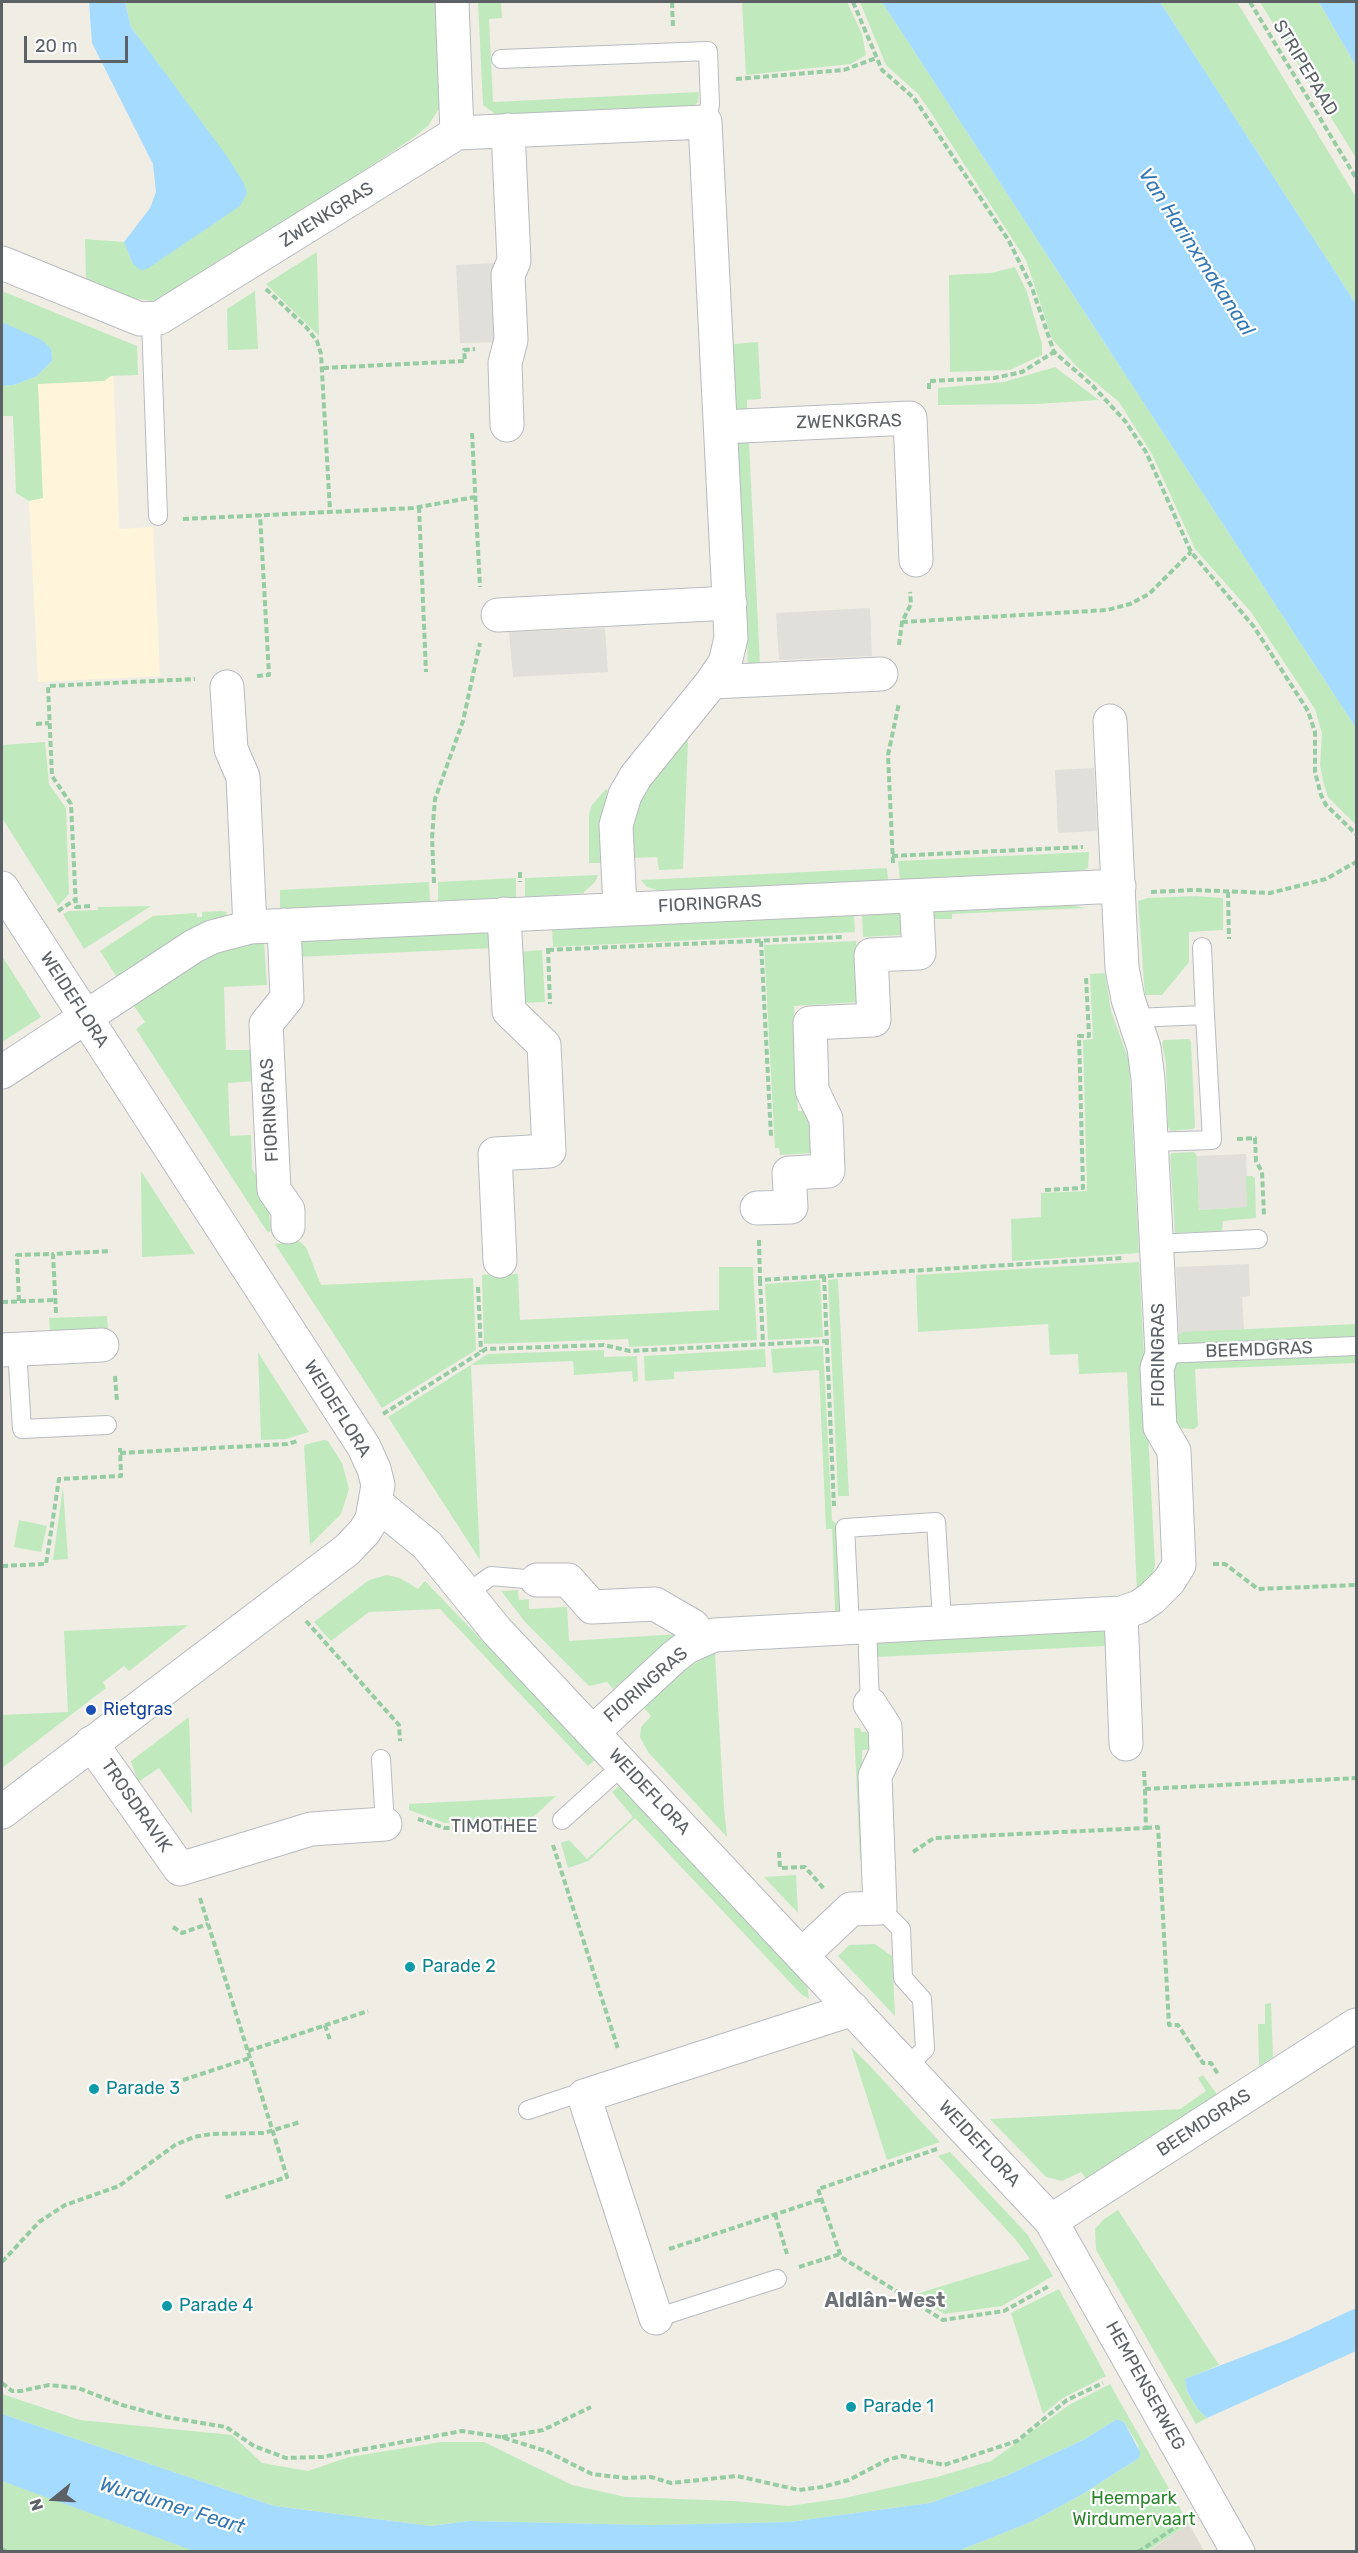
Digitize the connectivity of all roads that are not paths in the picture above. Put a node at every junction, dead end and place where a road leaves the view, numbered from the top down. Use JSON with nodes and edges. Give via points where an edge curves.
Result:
{"nodes":[{"id":1,"x":452,"y":2,"type":"edge"},
{"id":2,"x":501,"y":59,"type":"dead end"},
{"id":3,"x":705,"y":122,"type":"junction"},
{"id":4,"x":508,"y":130,"type":"junction"},
{"id":5,"x":457,"y":133,"type":"junction"},
{"id":6,"x":2,"y":263,"type":"edge"},
{"id":7,"x":151,"y":320,"type":"junction"},
{"id":8,"x":507,"y":425,"type":"road end"},
{"id":9,"x":721,"y":427,"type":"junction"},
{"id":10,"x":166,"y":518,"type":"road end"},
{"id":11,"x":916,"y":560,"type":"road end"},
{"id":12,"x":730,"y":603,"type":"junction"},
{"id":13,"x":486,"y":615,"type":"road end"},
{"id":14,"x":893,"y":676,"type":"road end"},
{"id":15,"x":226,"y":680,"type":"road end"},
{"id":16,"x":712,"y":682,"type":"junction"},
{"id":17,"x":1110,"y":721,"type":"dead end"},
{"id":18,"x":2,"y":888,"type":"edge"},
{"id":19,"x":1119,"y":890,"type":"junction"},
{"id":20,"x":905,"y":896,"type":"junction"},
{"id":21,"x":620,"y":908,"type":"junction"},
{"id":22,"x":504,"y":914,"type":"junction"},
{"id":23,"x":284,"y":925,"type":"junction"},
{"id":24,"x":250,"y":927,"type":"junction"},
{"id":25,"x":1202,"y":947,"type":"road end"},
{"id":26,"x":1205,"y":1015,"type":"junction"},
{"id":27,"x":86,"y":1018,"type":"junction"},
{"id":28,"x":1134,"y":1018,"type":"junction"},
{"id":29,"x":2,"y":1072,"type":"edge"},
{"id":30,"x":1152,"y":1142,"type":"junction"},
{"id":31,"x":757,"y":1208,"type":"road end"},
{"id":32,"x":288,"y":1227,"type":"dead end"},
{"id":33,"x":1258,"y":1239,"type":"road end"},
{"id":34,"x":1156,"y":1250,"type":"junction"},
{"id":35,"x":500,"y":1261,"type":"road end"},
{"id":36,"x":102,"y":1345,"type":"dead end"},
{"id":37,"x":1356,"y":1346,"type":"edge"},
{"id":38,"x":9,"y":1350,"type":"edge"},
{"id":39,"x":1162,"y":1354,"type":"junction"},
{"id":40,"x":106,"y":1425,"type":"dead end"},
{"id":41,"x":376,"y":1503,"type":"junction"},
{"id":42,"x":537,"y":1580,"type":"joint"},
{"id":43,"x":467,"y":1593,"type":"junction"},
{"id":44,"x":1121,"y":1612,"type":"junction"},
{"id":45,"x":942,"y":1621,"type":"junction"},
{"id":46,"x":859,"y":1625,"type":"junction"},
{"id":47,"x":700,"y":1640,"type":"junction"},
{"id":48,"x":870,"y":1704,"type":"joint"},
{"id":49,"x":592,"y":1732,"type":"junction"},
{"id":50,"x":91,"y":1743,"type":"junction"},
{"id":51,"x":1126,"y":1744,"type":"road end"},
{"id":52,"x":381,"y":1760,"type":"dead end"},
{"id":53,"x":623,"y":1765,"type":"junction"},
{"id":54,"x":2,"y":1812,"type":"edge"},
{"id":55,"x":396,"y":1820,"type":"joint"},
{"id":56,"x":555,"y":1823,"type":"road end"},
{"id":57,"x":865,"y":1908,"type":"junction"},
{"id":58,"x":802,"y":1955,"type":"junction"},
{"id":59,"x":853,"y":2009,"type":"junction"},
{"id":60,"x":1356,"y":2025,"type":"edge"},
{"id":61,"x":907,"y":2066,"type":"junction"},
{"id":62,"x":584,"y":2096,"type":"junction"},
{"id":63,"x":528,"y":2110,"type":"dead end"},
{"id":64,"x":1051,"y":2221,"type":"junction"},
{"id":65,"x":784,"y":2274,"type":"road end"},
{"id":66,"x":656,"y":2318,"type":"joint"},
{"id":67,"x":1238,"y":2552,"type":"edge"}],
"edges":[{"from":1,"to":5,"type":"street"},
{"from":2,"to":3,"type":"lane","via":[[708,51],[710,105]]},
{"from":3,"to":4,"type":"street","name":"ZWENKGRAS"},
{"from":3,"to":9,"type":"street"},
{"from":4,"to":5,"type":"street","name":"ZWENKGRAS"},
{"from":4,"to":8,"type":"street","via":[[514,261],[508,275],[511,340],[505,363]]},
{"from":5,"to":7,"type":"street","name":"ZWENKGRAS","via":[[167,316]]},
{"from":6,"to":7,"type":"street"},
{"from":7,"to":10,"type":"lane"},
{"from":9,"to":11,"type":"street","name":"ZWENKGRAS","via":[[910,418]]},
{"from":9,"to":12,"type":"street"},
{"from":12,"to":13,"type":"street"},
{"from":12,"to":16,"type":"street","via":[[731,638],[725,663]]},
{"from":14,"to":16,"type":"street"},
{"from":15,"to":24,"type":"street","via":[[231,749],[243,777]]},
{"from":16,"to":21,"type":"street","via":[[624,795],[616,825]]},
{"from":17,"to":19,"type":"street","name":"FIORINGRAS"},
{"from":18,"to":27,"type":"street","name":"WEIDEFLORA"},
{"from":19,"to":20,"type":"street","name":"FIORINGRAS"},
{"from":19,"to":28,"type":"street","name":"FIORINGRAS","via":[[1123,974]]},
{"from":20,"to":21,"type":"street","name":"FIORINGRAS"},
{"from":20,"to":31,"type":"street","via":[[919,953],[871,956],[874,1020],[810,1023],[812,1089],[826,1119],[828,1172],[789,1173],[791,1207]]},
{"from":21,"to":22,"type":"street","name":"FIORINGRAS"},
{"from":22,"to":23,"type":"street","name":"FIORINGRAS"},
{"from":22,"to":35,"type":"street","via":[[509,1011],[544,1045],[549,1151],[495,1154]]},
{"from":23,"to":24,"type":"street","name":"FIORINGRAS"},
{"from":23,"to":32,"type":"street","name":"FIORINGRAS","via":[[287,998],[266,1024],[274,1190],[288,1210]]},
{"from":24,"to":27,"type":"street","name":"FIORINGRAS","via":[[194,946]]},
{"from":25,"to":26,"type":"lane"},
{"from":26,"to":28,"type":"lane"},
{"from":26,"to":30,"type":"lane","via":[[1212,1140]]},
{"from":27,"to":29,"type":"street","name":"FIORINGRAS"},
{"from":27,"to":41,"type":"street","name":"WEIDEFLORA","via":[[364,1447],[378,1485]]},
{"from":28,"to":30,"type":"street","name":"FIORINGRAS","via":[[1144,1048]]},
{"from":30,"to":34,"type":"street","name":"FIORINGRAS"},
{"from":33,"to":34,"type":"lane"},
{"from":34,"to":39,"type":"street","name":"FIORINGRAS"},
{"from":36,"to":38,"type":"street"},
{"from":37,"to":39,"type":"lane","name":"BEEMDGRAS"},
{"from":38,"to":40,"type":"lane","via":[[22,1429]]},
{"from":39,"to":44,"type":"street","name":"FIORINGRAS","via":[[1156,1368],[1160,1427],[1174,1451],[1179,1565],[1152,1598]]},
{"from":41,"to":43,"type":"street","name":"WEIDEFLORA","via":[[428,1545]]},
{"from":41,"to":50,"type":"street","via":[[365,1531],[347,1550]]},
{"from":42,"to":43,"type":"lane","name":"FIORINGRAS","via":[[492,1576]]},
{"from":42,"to":47,"type":"street","name":"FIORINGRAS","via":[[568,1580],[592,1607],[655,1604],[693,1626]]},
{"from":43,"to":49,"type":"street","name":"WEIDEFLORA","via":[[496,1631]]},
{"from":44,"to":45,"type":"street","name":"FIORINGRAS"},
{"from":44,"to":51,"type":"street"},
{"from":45,"to":46,"type":"street","name":"FIORINGRAS"},
{"from":45,"to":46,"type":"lane","via":[[936,1522],[845,1528]]},
{"from":46,"to":47,"type":"street","name":"FIORINGRAS","via":[[732,1632]]},
{"from":46,"to":48,"type":"lane"},
{"from":47,"to":49,"type":"street","name":"FIORINGRAS","via":[[674,1657]]},
{"from":48,"to":57,"type":"street","via":[[885,1727],[886,1753],[875,1776],[879,1857]]},
{"from":49,"to":53,"type":"street","name":"WEIDEFLORA"},
{"from":50,"to":54,"type":"street"},
{"from":50,"to":55,"type":"street","name":"TROSDRAVIK","via":[[180,1869],[310,1829]]},
{"from":52,"to":55,"type":"lane"},
{"from":53,"to":56,"type":"lane"},
{"from":53,"to":58,"type":"street","name":"WEIDEFLORA"},
{"from":57,"to":58,"type":"street"},
{"from":57,"to":61,"type":"lane","via":[[902,1929],[903,1978],[922,1999],[925,2049]]},
{"from":58,"to":59,"type":"street","name":"WEIDEFLORA"},
{"from":59,"to":61,"type":"street","name":"WEIDEFLORA"},
{"from":59,"to":62,"type":"street"},
{"from":60,"to":64,"type":"street","name":"BEEMDGRAS"},
{"from":61,"to":64,"type":"street","name":"WEIDEFLORA"},
{"from":62,"to":63,"type":"lane","via":[[570,2096]]},
{"from":62,"to":66,"type":"street"},
{"from":64,"to":67,"type":"street","name":"HEMPENSERWEG"},
{"from":65,"to":66,"type":"lane"}]}
